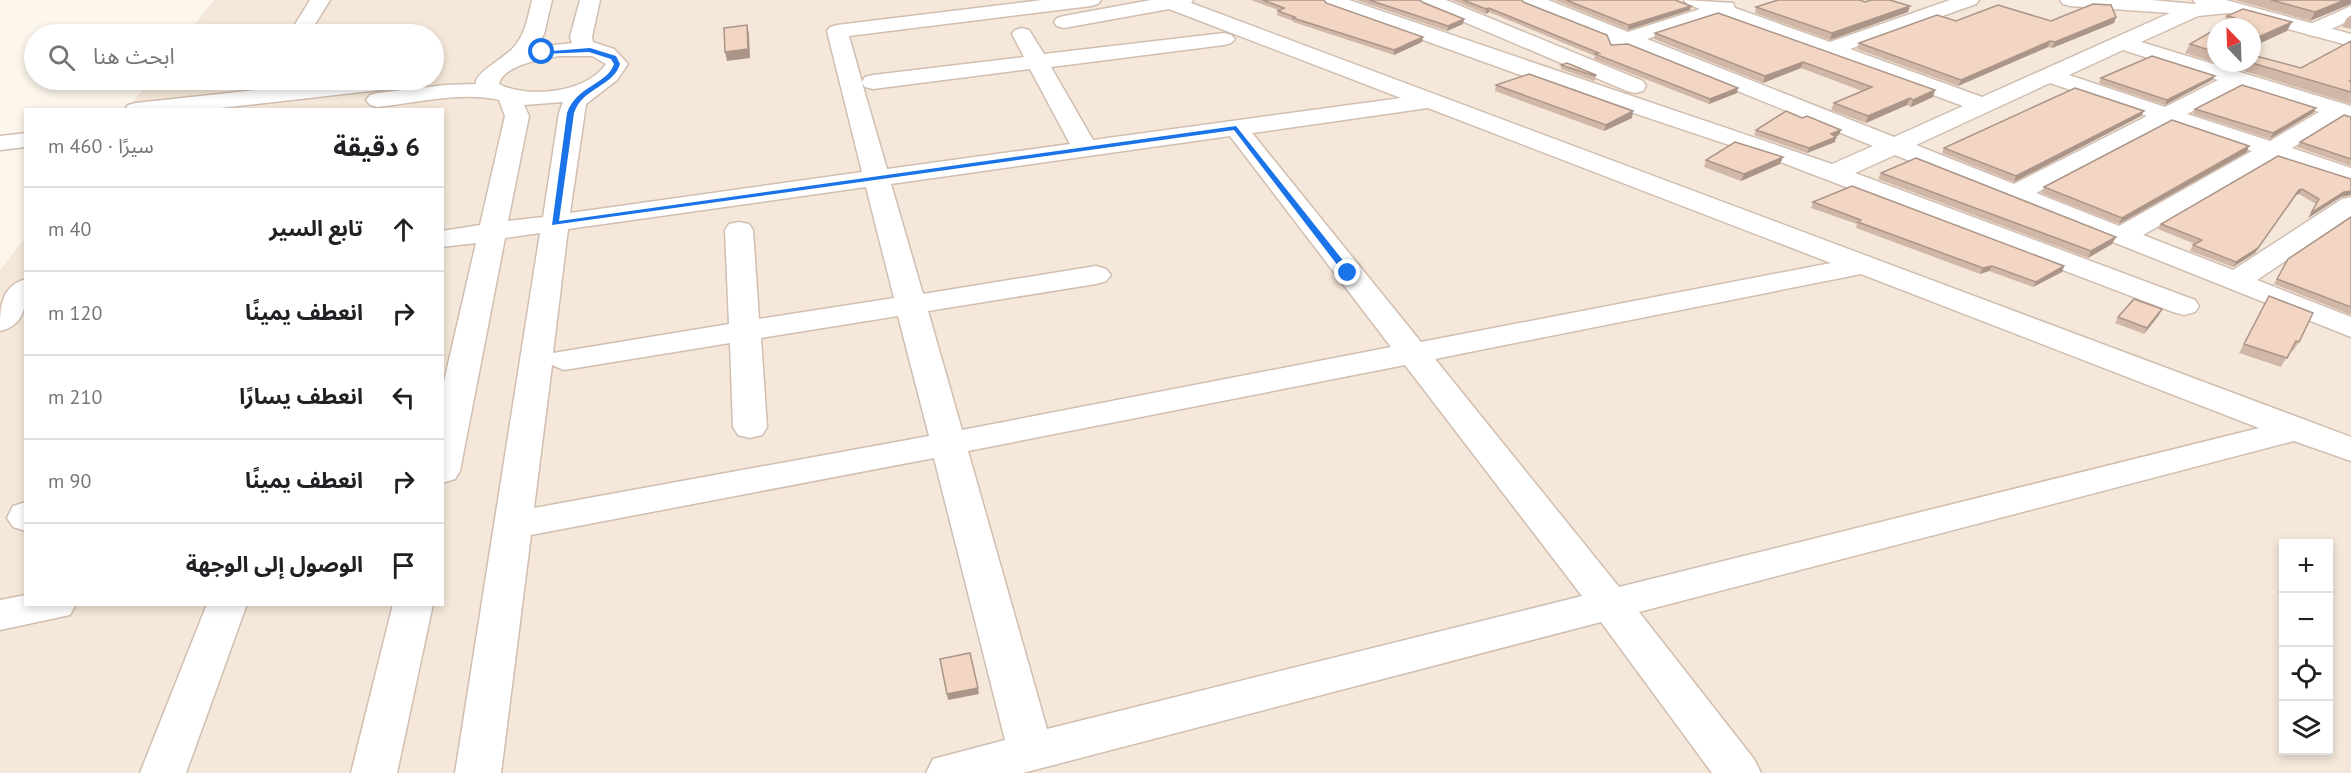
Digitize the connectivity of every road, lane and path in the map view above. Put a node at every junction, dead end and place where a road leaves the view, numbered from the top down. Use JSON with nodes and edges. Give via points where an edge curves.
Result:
{"nodes":[{"id":1,"x":320,"y":0,"type":"edge"},
{"id":2,"x":542,"y":0,"type":"edge"},
{"id":3,"x":590,"y":0,"type":"edge"},
{"id":4,"x":1091,"y":0,"type":"edge"},
{"id":5,"x":1334,"y":0,"type":"edge"},
{"id":6,"x":1429,"y":0,"type":"edge"},
{"id":7,"x":1530,"y":0,"type":"edge"},
{"id":8,"x":1694,"y":0,"type":"edge"},
{"id":9,"x":1751,"y":0,"type":"edge"},
{"id":10,"x":1968,"y":0,"type":"edge"},
{"id":11,"x":2070,"y":0,"type":"edge"},
{"id":12,"x":1173,"y":1,"type":"edge"},
{"id":13,"x":2217,"y":4,"type":"edge"},
{"id":14,"x":1720,"y":9,"type":"junction"},
{"id":15,"x":2351,"y":12,"type":"edge"},
{"id":16,"x":305,"y":24,"type":"edge"},
{"id":17,"x":1492,"y":26,"type":"junction"},
{"id":18,"x":2313,"y":30,"type":"junction"},
{"id":19,"x":1022,"y":34,"type":"dead end"},
{"id":20,"x":1224,"y":39,"type":"dead end"},
{"id":21,"x":1627,"y":39,"type":"junction"},
{"id":22,"x":839,"y":40,"type":"junction"},
{"id":23,"x":2351,"y":40,"type":"edge"},
{"id":24,"x":2122,"y":43,"type":"junction"},
{"id":25,"x":1451,"y":44,"type":"junction"},
{"id":26,"x":590,"y":50,"type":"junction"},
{"id":27,"x":1828,"y":50,"type":"junction"},
{"id":28,"x":1573,"y":58,"type":"junction"},
{"id":29,"x":1037,"y":62,"type":"junction"},
{"id":30,"x":508,"y":63,"type":"junction"},
{"id":31,"x":1534,"y":72,"type":"junction"},
{"id":32,"x":444,"y":74,"type":"edge"},
{"id":33,"x":2050,"y":76,"type":"junction"},
{"id":34,"x":2237,"y":79,"type":"junction"},
{"id":35,"x":873,"y":82,"type":"dead end"},
{"id":36,"x":592,"y":87,"type":"junction"},
{"id":37,"x":254,"y":90,"type":"edge"},
{"id":38,"x":501,"y":94,"type":"junction"},
{"id":39,"x":1432,"y":100,"type":"junction"},
{"id":40,"x":1985,"y":106,"type":"junction"},
{"id":41,"x":160,"y":108,"type":"edge"},
{"id":42,"x":313,"y":108,"type":"edge"},
{"id":43,"x":395,"y":108,"type":"edge"},
{"id":44,"x":414,"y":108,"type":"edge"},
{"id":45,"x":2344,"y":112,"type":"edge"},
{"id":46,"x":2167,"y":115,"type":"junction"},
{"id":47,"x":24,"y":122,"type":"edge"},
{"id":48,"x":0,"y":125,"type":"edge"},
{"id":49,"x":1236,"y":128,"type":"junction"},
{"id":50,"x":24,"y":140,"type":"edge"},
{"id":51,"x":0,"y":143,"type":"edge"},
{"id":52,"x":1895,"y":146,"type":"junction"},
{"id":53,"x":1085,"y":149,"type":"junction"},
{"id":54,"x":2272,"y":150,"type":"junction"},
{"id":55,"x":1792,"y":159,"type":"junction"},
{"id":56,"x":1832,"y":174,"type":"junction"},
{"id":57,"x":2351,"y":176,"type":"edge"},
{"id":58,"x":877,"y":178,"type":"junction"},
{"id":59,"x":2014,"y":194,"type":"junction"},
{"id":60,"x":2351,"y":205,"type":"edge"},
{"id":61,"x":555,"y":224,"type":"junction"},
{"id":62,"x":739,"y":230,"type":"dead end"},
{"id":63,"x":491,"y":233,"type":"junction"},
{"id":64,"x":2121,"y":236,"type":"junction"},
{"id":65,"x":444,"y":240,"type":"edge"},
{"id":66,"x":1864,"y":265,"type":"junction"},
{"id":67,"x":1096,"y":275,"type":"dead end"},
{"id":68,"x":2235,"y":282,"type":"junction"},
{"id":69,"x":911,"y":304,"type":"junction"},
{"id":70,"x":2184,"y":306,"type":"dead end"},
{"id":71,"x":2351,"y":328,"type":"edge"},
{"id":72,"x":745,"y":331,"type":"junction"},
{"id":73,"x":1412,"y":353,"type":"junction"},
{"id":74,"x":564,"y":360,"type":"dead end"},
{"id":75,"x":750,"y":427,"type":"dead end"},
{"id":76,"x":2297,"y":429,"type":"junction"},
{"id":77,"x":948,"y":444,"type":"junction"},
{"id":78,"x":2351,"y":450,"type":"edge"},
{"id":79,"x":444,"y":461,"type":"edge"},
{"id":80,"x":513,"y":525,"type":"junction"},
{"id":81,"x":1610,"y":604,"type":"junction"},
{"id":82,"x":46,"y":606,"type":"edge"},
{"id":83,"x":226,"y":606,"type":"edge"},
{"id":84,"x":413,"y":606,"type":"edge"},
{"id":85,"x":0,"y":615,"type":"edge"},
{"id":86,"x":1032,"y":752,"type":"junction"},
{"id":87,"x":163,"y":773,"type":"edge"},
{"id":88,"x":374,"y":773,"type":"edge"},
{"id":89,"x":478,"y":773,"type":"edge"},
{"id":90,"x":949,"y":773,"type":"edge"},
{"id":91,"x":1738,"y":773,"type":"edge"}],
"edges":[{"from":1,"to":16,"type":"street"},
{"from":2,"to":30,"type":"street","via":[[533,41]]},
{"from":3,"to":26,"type":"street","via":[[581,37]]},
{"from":4,"to":22,"type":"street"},
{"from":5,"to":25,"type":"street"},
{"from":6,"to":17,"type":"street"},
{"from":7,"to":21,"type":"street"},
{"from":8,"to":14,"type":"street"},
{"from":9,"to":14,"type":"street"},
{"from":10,"to":27,"type":"street"},
{"from":11,"to":13,"type":"street"},
{"from":12,"to":22,"type":"street","via":[[1061,22]]},
{"from":12,"to":39,"type":"street"},
{"from":13,"to":18,"type":"street"},
{"from":13,"to":24,"type":"street"},
{"from":14,"to":21,"type":"street"},
{"from":14,"to":27,"type":"street"},
{"from":15,"to":18,"type":"street"},
{"from":17,"to":25,"type":"street"},
{"from":17,"to":28,"type":"street"},
{"from":18,"to":23,"type":"street"},
{"from":19,"to":29,"type":"street"},
{"from":20,"to":29,"type":"street"},
{"from":21,"to":28,"type":"street"},
{"from":21,"to":52,"type":"street"},
{"from":22,"to":58,"type":"street"},
{"from":24,"to":33,"type":"street"},
{"from":24,"to":34,"type":"street"},
{"from":25,"to":31,"type":"street"},
{"from":26,"to":30,"type":"street","via":[[551,51]]},
{"from":26,"to":36,"type":"street","via":[[614,57],[617,64],[615,72]]},
{"from":27,"to":40,"type":"street"},
{"from":28,"to":31,"type":"street"},
{"from":28,"to":55,"type":"street"},
{"from":29,"to":35,"type":"street"},
{"from":29,"to":53,"type":"street"},
{"from":30,"to":32,"type":"street"},
{"from":30,"to":38,"type":"street","via":[[488,80],[488,87]]},
{"from":31,"to":55,"type":"street"},
{"from":33,"to":40,"type":"street"},
{"from":33,"to":46,"type":"street"},
{"from":34,"to":45,"type":"street"},
{"from":34,"to":46,"type":"street"},
{"from":36,"to":38,"type":"street","via":[[550,97]]},
{"from":36,"to":61,"type":"street","via":[[575,101],[571,113]]},
{"from":37,"to":41,"type":"street"},
{"from":38,"to":42,"type":"street","via":[[446,92]]},
{"from":38,"to":63,"type":"street","via":[[517,116]]},
{"from":39,"to":49,"type":"street"},
{"from":39,"to":66,"type":"street"},
{"from":40,"to":52,"type":"street"},
{"from":43,"to":44,"type":"street","via":[[415,105]]},
{"from":45,"to":54,"type":"street"},
{"from":46,"to":54,"type":"street"},
{"from":46,"to":59,"type":"street"},
{"from":47,"to":48,"type":"street"},
{"from":49,"to":53,"type":"street"},
{"from":49,"to":73,"type":"street"},
{"from":50,"to":51,"type":"street"},
{"from":52,"to":56,"type":"street"},
{"from":52,"to":59,"type":"street"},
{"from":53,"to":58,"type":"street"},
{"from":54,"to":57,"type":"street"},
{"from":54,"to":64,"type":"street"},
{"from":55,"to":56,"type":"street"},
{"from":56,"to":70,"type":"street"},
{"from":58,"to":61,"type":"street"},
{"from":58,"to":69,"type":"street"},
{"from":59,"to":64,"type":"street"},
{"from":60,"to":68,"type":"street"},
{"from":61,"to":63,"type":"street"},
{"from":61,"to":80,"type":"street"},
{"from":62,"to":72,"type":"street"},
{"from":63,"to":65,"type":"street"},
{"from":63,"to":79,"type":"street"},
{"from":64,"to":68,"type":"street"},
{"from":66,"to":73,"type":"street"},
{"from":66,"to":76,"type":"street"},
{"from":67,"to":69,"type":"street"},
{"from":68,"to":71,"type":"street"},
{"from":69,"to":72,"type":"street"},
{"from":69,"to":77,"type":"street"},
{"from":72,"to":74,"type":"street"},
{"from":72,"to":75,"type":"street"},
{"from":73,"to":77,"type":"street"},
{"from":73,"to":81,"type":"street"},
{"from":76,"to":78,"type":"street"},
{"from":76,"to":81,"type":"street"},
{"from":77,"to":80,"type":"street"},
{"from":77,"to":86,"type":"street"},
{"from":80,"to":89,"type":"street"},
{"from":81,"to":86,"type":"street"},
{"from":81,"to":91,"type":"street"},
{"from":82,"to":85,"type":"street"},
{"from":83,"to":87,"type":"street"},
{"from":84,"to":88,"type":"street"},
{"from":86,"to":90,"type":"street"}]}
